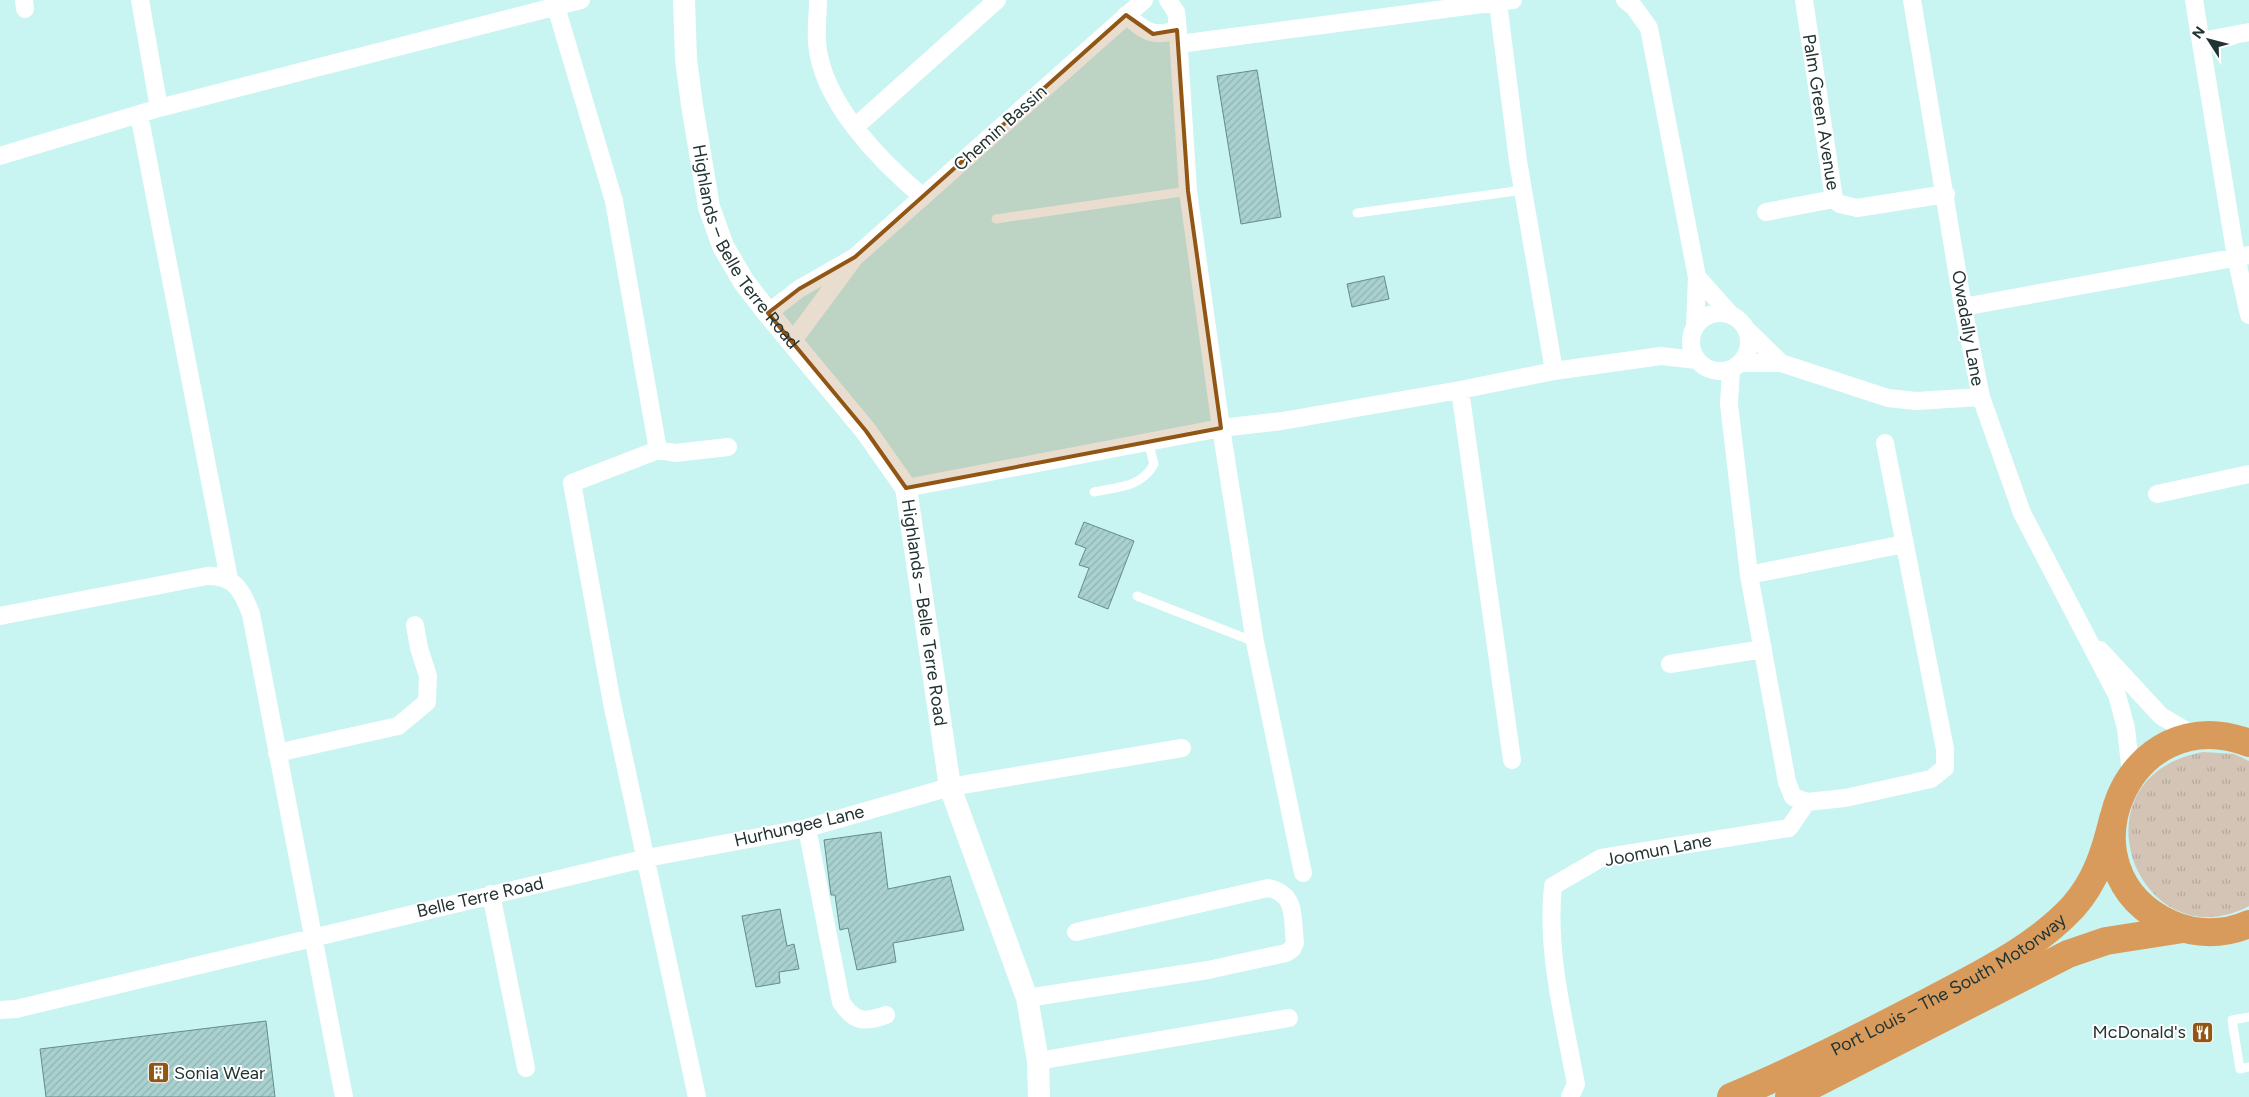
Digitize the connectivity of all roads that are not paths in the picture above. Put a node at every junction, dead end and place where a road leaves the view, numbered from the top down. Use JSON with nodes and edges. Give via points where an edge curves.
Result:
{"nodes":[{"id":1,"x":140,"y":0,"type":"edge"},
{"id":2,"x":581,"y":0,"type":"edge"},
{"id":3,"x":684,"y":0,"type":"edge"},
{"id":4,"x":818,"y":0,"type":"edge"},
{"id":5,"x":997,"y":0,"type":"edge"},
{"id":6,"x":1144,"y":0,"type":"edge"},
{"id":7,"x":1168,"y":0,"type":"edge"},
{"id":8,"x":1625,"y":0,"type":"edge"},
{"id":9,"x":1804,"y":0,"type":"edge"},
{"id":10,"x":1912,"y":0,"type":"edge"},
{"id":11,"x":2194,"y":0,"type":"edge"},
{"id":12,"x":1505,"y":2,"type":"edge"},
{"id":13,"x":556,"y":7,"type":"junction"},
{"id":14,"x":1126,"y":15,"type":"junction"},
{"id":15,"x":2249,"y":32,"type":"edge"},
{"id":16,"x":1178,"y":37,"type":"junction"},
{"id":17,"x":2201,"y":41,"type":"junction"},
{"id":18,"x":159,"y":108,"type":"junction"},
{"id":19,"x":139,"y":114,"type":"junction"},
{"id":20,"x":856,"y":127,"type":"junction"},
{"id":21,"x":0,"y":156,"type":"edge"},
{"id":22,"x":1523,"y":190,"type":"junction"},
{"id":23,"x":1188,"y":191,"type":"junction"},
{"id":24,"x":1946,"y":194,"type":"junction"},
{"id":25,"x":923,"y":197,"type":"junction"},
{"id":26,"x":1834,"y":199,"type":"junction"},
{"id":27,"x":1766,"y":212,"type":"dead end"},
{"id":28,"x":1358,"y":213,"type":"dead end"},
{"id":29,"x":996,"y":219,"type":"dead end"},
{"id":30,"x":2243,"y":256,"type":"edge"},
{"id":31,"x":855,"y":257,"type":"junction"},
{"id":32,"x":1697,"y":277,"type":"junction"},
{"id":33,"x":1963,"y":307,"type":"junction"},
{"id":34,"x":768,"y":313,"type":"junction"},
{"id":35,"x":1732,"y":315,"type":"junction"},
{"id":36,"x":2249,"y":315,"type":"edge"},
{"id":37,"x":1693,"y":330,"type":"junction"},
{"id":38,"x":1746,"y":330,"type":"junction"},
{"id":39,"x":792,"y":342,"type":"junction"},
{"id":40,"x":1661,"y":356,"type":"junction"},
{"id":41,"x":1780,"y":363,"type":"junction"},
{"id":42,"x":1701,"y":364,"type":"junction"},
{"id":43,"x":1735,"y":366,"type":"junction"},
{"id":44,"x":1554,"y":371,"type":"junction"},
{"id":45,"x":1460,"y":390,"type":"junction"},
{"id":46,"x":1980,"y":397,"type":"junction"},
{"id":47,"x":1729,"y":404,"type":"junction"},
{"id":48,"x":1221,"y":428,"type":"junction"},
{"id":49,"x":1148,"y":442,"type":"junction"},
{"id":50,"x":1885,"y":443,"type":"dead end"},
{"id":51,"x":728,"y":447,"type":"dead end"},
{"id":52,"x":658,"y":450,"type":"junction"},
{"id":53,"x":2249,"y":474,"type":"edge"},
{"id":54,"x":906,"y":488,"type":"junction"},
{"id":55,"x":1094,"y":492,"type":"dead end"},
{"id":56,"x":2157,"y":494,"type":"dead end"},
{"id":57,"x":1904,"y":544,"type":"junction"},
{"id":58,"x":1750,"y":574,"type":"junction"},
{"id":59,"x":229,"y":579,"type":"junction"},
{"id":60,"x":1137,"y":596,"type":"dead end"},
{"id":61,"x":0,"y":616,"type":"edge"},
{"id":62,"x":415,"y":626,"type":"dead end"},
{"id":63,"x":2088,"y":636,"type":"junction"},
{"id":64,"x":1256,"y":642,"type":"junction"},
{"id":65,"x":1763,"y":648,"type":"junction"},
{"id":66,"x":1670,"y":664,"type":"dead end"},
{"id":67,"x":2195,"y":736,"type":"junction"},
{"id":68,"x":2244,"y":739,"type":"edge"},
{"id":69,"x":1182,"y":748,"type":"dead end"},
{"id":70,"x":277,"y":752,"type":"junction"},
{"id":71,"x":1512,"y":760,"type":"dead end"},
{"id":72,"x":2131,"y":774,"type":"junction"},
{"id":73,"x":950,"y":787,"type":"junction"},
{"id":74,"x":1807,"y":802,"type":"junction"},
{"id":75,"x":2113,"y":819,"type":"junction"},
{"id":76,"x":807,"y":828,"type":"junction"},
{"id":77,"x":647,"y":858,"type":"junction"},
{"id":78,"x":1303,"y":873,"type":"dead end"},
{"id":79,"x":491,"y":894,"type":"junction"},
{"id":80,"x":2249,"y":924,"type":"edge"},
{"id":81,"x":2183,"y":929,"type":"junction"},
{"id":82,"x":1076,"y":932,"type":"dead end"},
{"id":83,"x":2218,"y":932,"type":"junction"},
{"id":84,"x":2249,"y":933,"type":"edge"},
{"id":85,"x":313,"y":937,"type":"junction"},
{"id":86,"x":1027,"y":998,"type":"junction"},
{"id":87,"x":0,"y":1010,"type":"edge"},
{"id":88,"x":886,"y":1015,"type":"dead end"},
{"id":89,"x":2249,"y":1017,"type":"edge"},
{"id":90,"x":1289,"y":1018,"type":"dead end"},
{"id":91,"x":1038,"y":1061,"type":"junction"},
{"id":92,"x":2249,"y":1067,"type":"edge"},
{"id":93,"x":526,"y":1068,"type":"dead end"},
{"id":94,"x":1573,"y":1091,"type":"edge"},
{"id":95,"x":344,"y":1097,"type":"edge"},
{"id":96,"x":697,"y":1097,"type":"edge"},
{"id":97,"x":1038,"y":1097,"type":"edge"},
{"id":98,"x":1731,"y":1097,"type":"edge"},
{"id":99,"x":1789,"y":1097,"type":"edge"}],
"edges":[{"from":1,"to":18,"type":"street"},
{"from":2,"to":13,"type":"street"},
{"from":3,"to":34,"type":"street","name":"Highlands – Belle Terre Road","via":[[685,49],[709,207],[723,246],[744,282]]},
{"from":4,"to":20,"type":"street","via":[[817,43],[821,62],[840,109]]},
{"from":5,"to":20,"type":"street"},
{"from":6,"to":14,"type":"street","name":"Chemin Bassin"},
{"from":7,"to":16,"type":"street","via":[[1176,12]]},
{"from":8,"to":32,"type":"street","via":[[1649,28]]},
{"from":9,"to":26,"type":"street","name":"Palm Green Avenue"},
{"from":10,"to":24,"type":"street","name":"Owadally Lane"},
{"from":11,"to":17,"type":"street"},
{"from":12,"to":16,"type":"street"},
{"from":12,"to":22,"type":"street"},
{"from":13,"to":18,"type":"street"},
{"from":13,"to":52,"type":"street","via":[[614,201]]},
{"from":14,"to":16,"type":"street","via":[[1153,34]]},
{"from":14,"to":25,"type":"street","name":"Chemin Bassin"},
{"from":15,"to":17,"type":"street"},
{"from":16,"to":23,"type":"street"},
{"from":17,"to":30,"type":"street"},
{"from":18,"to":19,"type":"street"},
{"from":19,"to":21,"type":"street"},
{"from":19,"to":59,"type":"street"},
{"from":20,"to":25,"type":"street","via":[[898,176]]},
{"from":22,"to":28,"type":"lane"},
{"from":22,"to":44,"type":"street"},
{"from":23,"to":29,"type":"lane"},
{"from":23,"to":48,"type":"street"},
{"from":24,"to":26,"type":"street","name":"Palm Green Avenue","via":[[1856,208]]},
{"from":24,"to":33,"type":"street","name":"Owadally Lane"},
{"from":25,"to":31,"type":"street","name":"Chemin Bassin"},
{"from":26,"to":27,"type":"street"},
{"from":30,"to":33,"type":"street"},
{"from":30,"to":36,"type":"street"},
{"from":31,"to":34,"type":"street","via":[[799,289]]},
{"from":31,"to":39,"type":"street"},
{"from":32,"to":35,"type":"street"},
{"from":32,"to":37,"type":"street"},
{"from":33,"to":46,"type":"street","name":"Owadally Lane"},
{"from":34,"to":39,"type":"street","name":"Highlands – Belle Terre Road"},
{"from":35,"to":37,"type":"street","via":[[1721,312],[1708,315]]},
{"from":35,"to":38,"type":"street"},
{"from":37,"to":40,"type":"street"},
{"from":37,"to":42,"type":"street","via":[[1691,348]]},
{"from":38,"to":41,"type":"street"},
{"from":38,"to":43,"type":"street","via":[[1749,343],[1746,355]]},
{"from":39,"to":54,"type":"street","name":"Highlands – Belle Terre Road","via":[[866,431]]},
{"from":40,"to":42,"type":"street"},
{"from":40,"to":44,"type":"street"},
{"from":41,"to":43,"type":"street"},
{"from":41,"to":46,"type":"street","via":[[1888,398],[1916,401]]},
{"from":42,"to":43,"type":"street","via":[[1715,371]]},
{"from":42,"to":47,"type":"street"},
{"from":43,"to":47,"type":"street"},
{"from":44,"to":45,"type":"street"},
{"from":45,"to":48,"type":"street","via":[[1282,421]]},
{"from":45,"to":71,"type":"street"},
{"from":46,"to":63,"type":"street","name":"Owadally Lane","via":[[2022,513]]},
{"from":47,"to":58,"type":"street"},
{"from":48,"to":49,"type":"street"},
{"from":48,"to":64,"type":"street"},
{"from":49,"to":54,"type":"street"},
{"from":49,"to":55,"type":"lane","via":[[1154,464],[1148,476],[1134,483]]},
{"from":50,"to":57,"type":"street"},
{"from":51,"to":52,"type":"street","via":[[674,453]]},
{"from":52,"to":77,"type":"street","via":[[572,483],[612,703]]},
{"from":53,"to":56,"type":"street"},
{"from":54,"to":73,"type":"street","name":"Highlands – Belle Terre Road"},
{"from":57,"to":58,"type":"street"},
{"from":57,"to":74,"type":"street","via":[[1945,749],[1945,768],[1931,779],[1845,798]]},
{"from":58,"to":65,"type":"street"},
{"from":59,"to":61,"type":"street","via":[[220,575],[186,578]]},
{"from":59,"to":70,"type":"street","via":[[243,593],[250,614]]},
{"from":60,"to":64,"type":"lane"},
{"from":62,"to":70,"type":"street","via":[[428,676],[427,702],[398,726]]},
{"from":63,"to":67,"type":"street","via":[[2161,716]]},
{"from":63,"to":72,"type":"street","via":[[2117,695],[2126,728]]},
{"from":64,"to":78,"type":"street"},
{"from":65,"to":66,"type":"street"},
{"from":65,"to":74,"type":"street","via":[[1787,782],[1793,797]]},
{"from":67,"to":68,"type":"highway","via":[[2222,735]]},
{"from":67,"to":72,"type":"highway","via":[[2180,739],[2153,753]]},
{"from":69,"to":73,"type":"street","name":"Hurhungee Lane"},
{"from":70,"to":85,"type":"street"},
{"from":72,"to":75,"type":"highway","via":[[2119,795]]},
{"from":73,"to":76,"type":"street","name":"Hurhungee Lane"},
{"from":73,"to":86,"type":"street","name":"Highlands – Belle Terre Road"},
{"from":74,"to":94,"type":"street","name":"Joomun Lane","via":[[1789,828],[1601,858],[1553,886],[1550,918]]},
{"from":75,"to":81,"type":"highway","via":[[2112,847],[2125,883],[2136,899],[2157,917]]},
{"from":75,"to":98,"type":"highway","name":"Port Louis – The South Motorway","via":[[2097,873],[2074,906],[2047,932],[1983,973],[1875,1030]]},
{"from":76,"to":77,"type":"street","name":"Hurhungee Lane"},
{"from":76,"to":88,"type":"street","via":[[841,1002],[850,1015],[869,1021]]},
{"from":77,"to":79,"type":"street","name":"Belle Terre Road"},
{"from":77,"to":96,"type":"street"},
{"from":79,"to":85,"type":"street","name":"Belle Terre Road"},
{"from":79,"to":93,"type":"street"},
{"from":80,"to":83,"type":"highway"},
{"from":81,"to":83,"type":"highway"},
{"from":81,"to":99,"type":"highway","name":"Port Louis – The South Motorway","via":[[2106,941],[2068,954]]},
{"from":82,"to":86,"type":"street","via":[[1268,888],[1282,891],[1290,900],[1295,943],[1286,953],[1208,970]]},
{"from":83,"to":84,"type":"lane"},
{"from":85,"to":87,"type":"street","name":"Belle Terre Road","via":[[16,1009]]},
{"from":85,"to":95,"type":"street"},
{"from":86,"to":91,"type":"street","name":"Highlands – Belle Terre Road"},
{"from":89,"to":92,"type":"lane","via":[[2232,1020],[2240,1069]]},
{"from":90,"to":91,"type":"street"},
{"from":91,"to":97,"type":"street","name":"Highlands – Belle Terre Road"}]}
